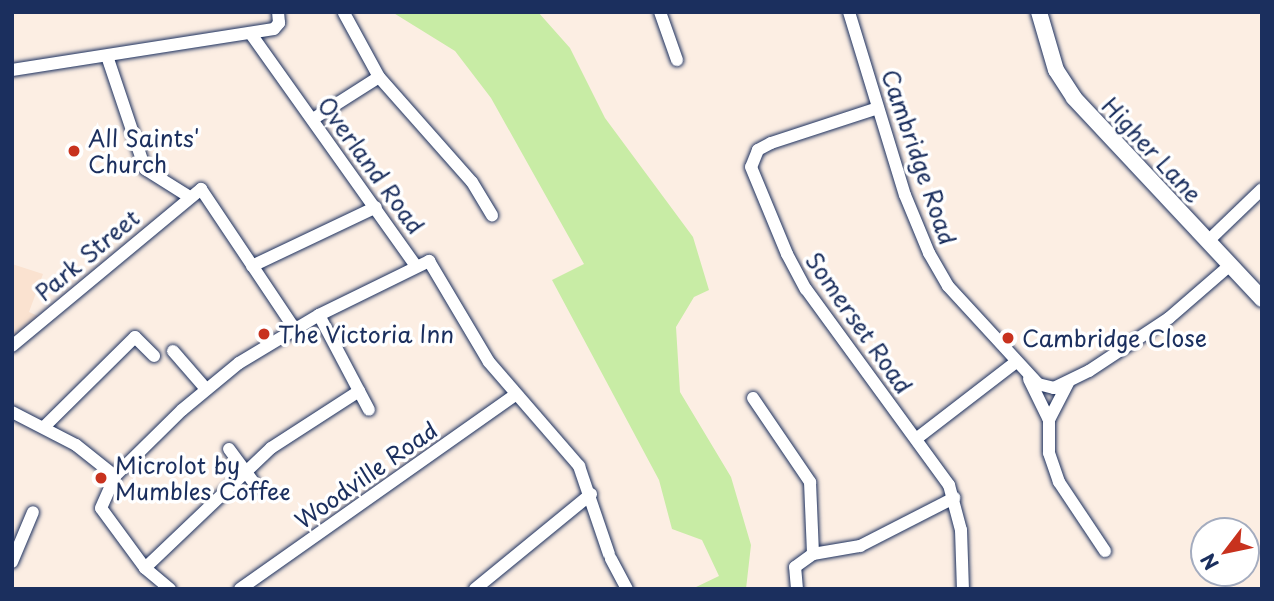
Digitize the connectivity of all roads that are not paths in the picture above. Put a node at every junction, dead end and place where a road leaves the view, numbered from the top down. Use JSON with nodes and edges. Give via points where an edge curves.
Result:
{"nodes":[{"id":1,"x":278,"y":12,"type":"edge"},
{"id":2,"x":849,"y":12,"type":"edge"},
{"id":3,"x":1039,"y":12,"type":"edge"},
{"id":4,"x":344,"y":13,"type":"edge"},
{"id":5,"x":662,"y":13,"type":"edge"},
{"id":6,"x":251,"y":34,"type":"junction"},
{"id":7,"x":108,"y":59,"type":"junction"},
{"id":8,"x":677,"y":61,"type":"dead end"},
{"id":9,"x":12,"y":70,"type":"edge"},
{"id":10,"x":379,"y":77,"type":"junction"},
{"id":11,"x":878,"y":108,"type":"junction"},
{"id":12,"x":313,"y":119,"type":"junction"},
{"id":13,"x":1262,"y":189,"type":"edge"},
{"id":14,"x":188,"y":196,"type":"junction"},
{"id":15,"x":376,"y":207,"type":"junction"},
{"id":16,"x":492,"y":215,"type":"dead end"},
{"id":17,"x":1207,"y":242,"type":"junction"},
{"id":18,"x":252,"y":266,"type":"junction"},
{"id":19,"x":416,"y":266,"type":"junction"},
{"id":20,"x":1229,"y":266,"type":"junction"},
{"id":21,"x":1262,"y":299,"type":"edge"},
{"id":22,"x":319,"y":315,"type":"junction"},
{"id":23,"x":294,"y":328,"type":"junction"},
{"id":24,"x":12,"y":346,"type":"edge"},
{"id":25,"x":173,"y":351,"type":"dead end"},
{"id":26,"x":154,"y":355,"type":"dead end"},
{"id":27,"x":1016,"y":362,"type":"junction"},
{"id":28,"x":1027,"y":374,"type":"junction"},
{"id":29,"x":1068,"y":383,"type":"junction"},
{"id":30,"x":206,"y":389,"type":"junction"},
{"id":31,"x":359,"y":391,"type":"junction"},
{"id":32,"x":515,"y":395,"type":"junction"},
{"id":33,"x":753,"y":398,"type":"dead end"},
{"id":34,"x":369,"y":410,"type":"dead end"},
{"id":35,"x":12,"y":412,"type":"edge"},
{"id":36,"x":1049,"y":420,"type":"junction"},
{"id":37,"x":44,"y":428,"type":"junction"},
{"id":38,"x":916,"y":439,"type":"junction"},
{"id":39,"x":229,"y":449,"type":"dead end"},
{"id":40,"x":244,"y":470,"type":"junction"},
{"id":41,"x":115,"y":476,"type":"junction"},
{"id":42,"x":257,"y":487,"type":"dead end"},
{"id":43,"x":591,"y":494,"type":"junction"},
{"id":44,"x":954,"y":498,"type":"junction"},
{"id":45,"x":33,"y":512,"type":"dead end"},
{"id":46,"x":1105,"y":551,"type":"dead end"},
{"id":47,"x":813,"y":554,"type":"junction"},
{"id":48,"x":12,"y":562,"type":"edge"},
{"id":49,"x":145,"y":568,"type":"junction"},
{"id":50,"x":170,"y":589,"type":"edge"},
{"id":51,"x":240,"y":589,"type":"edge"},
{"id":52,"x":474,"y":589,"type":"edge"},
{"id":53,"x":627,"y":589,"type":"edge"},
{"id":54,"x":797,"y":589,"type":"edge"},
{"id":55,"x":963,"y":589,"type":"edge"}],
"edges":[{"from":1,"to":6,"type":"street","via":[[274,29]]},
{"from":2,"to":11,"type":"street","name":"Cambridge Road"},
{"from":3,"to":17,"type":"street","name":"Higher Lane","via":[[1056,71],[1074,98]]},
{"from":4,"to":10,"type":"street"},
{"from":5,"to":8,"type":"street"},
{"from":6,"to":7,"type":"street"},
{"from":6,"to":12,"type":"street","name":"Overland Road"},
{"from":7,"to":9,"type":"street"},
{"from":7,"to":14,"type":"street","via":[[145,169]]},
{"from":10,"to":12,"type":"street"},
{"from":10,"to":16,"type":"street","via":[[472,183]]},
{"from":11,"to":27,"type":"street","name":"Cambridge Road","via":[[929,253],[948,286]]},
{"from":11,"to":38,"type":"street","name":"Somerset Road","via":[[771,143],[758,150],[751,167],[806,289]]},
{"from":12,"to":15,"type":"street","name":"Overland Road"},
{"from":13,"to":17,"type":"street"},
{"from":14,"to":18,"type":"street","via":[[201,189]]},
{"from":14,"to":24,"type":"street","name":"Park Street"},
{"from":15,"to":18,"type":"street"},
{"from":15,"to":19,"type":"street","name":"Overland Road"},
{"from":17,"to":20,"type":"street","name":"Higher Lane"},
{"from":18,"to":23,"type":"street"},
{"from":19,"to":22,"type":"street"},
{"from":19,"to":32,"type":"street","name":"Overland Road","via":[[434,263],[489,362]]},
{"from":20,"to":21,"type":"street","name":"Higher Lane"},
{"from":20,"to":29,"type":"street","via":[[1169,317]]},
{"from":22,"to":23,"type":"street"},
{"from":22,"to":31,"type":"street"},
{"from":23,"to":30,"type":"street"},
{"from":25,"to":30,"type":"street"},
{"from":26,"to":37,"type":"street","via":[[135,337]]},
{"from":27,"to":28,"type":"street","name":"Cambridge Road"},
{"from":27,"to":38,"type":"street"},
{"from":28,"to":29,"type":"street","name":"Cambridge Road","via":[[1054,388]]},
{"from":28,"to":36,"type":"street"},
{"from":29,"to":36,"type":"street"},
{"from":30,"to":41,"type":"street"},
{"from":31,"to":34,"type":"street"},
{"from":31,"to":40,"type":"street"},
{"from":32,"to":43,"type":"street","name":"Overland Road","via":[[556,436],[579,467]]},
{"from":32,"to":51,"type":"street","name":"Woodville Road"},
{"from":33,"to":47,"type":"street","via":[[810,482]]},
{"from":35,"to":37,"type":"street"},
{"from":36,"to":46,"type":"street","via":[[1049,453],[1059,482]]},
{"from":37,"to":41,"type":"street"},
{"from":38,"to":44,"type":"street","name":"Somerset Road"},
{"from":39,"to":40,"type":"street"},
{"from":40,"to":42,"type":"street"},
{"from":40,"to":49,"type":"street"},
{"from":41,"to":49,"type":"street","via":[[102,508]]},
{"from":43,"to":52,"type":"street"},
{"from":43,"to":53,"type":"street","name":"Overland Road","via":[[610,556]]},
{"from":44,"to":47,"type":"street","via":[[860,546]]},
{"from":44,"to":55,"type":"street","via":[[961,530]]},
{"from":45,"to":48,"type":"street"},
{"from":47,"to":54,"type":"street","via":[[795,567]]},
{"from":49,"to":50,"type":"street"}]}
